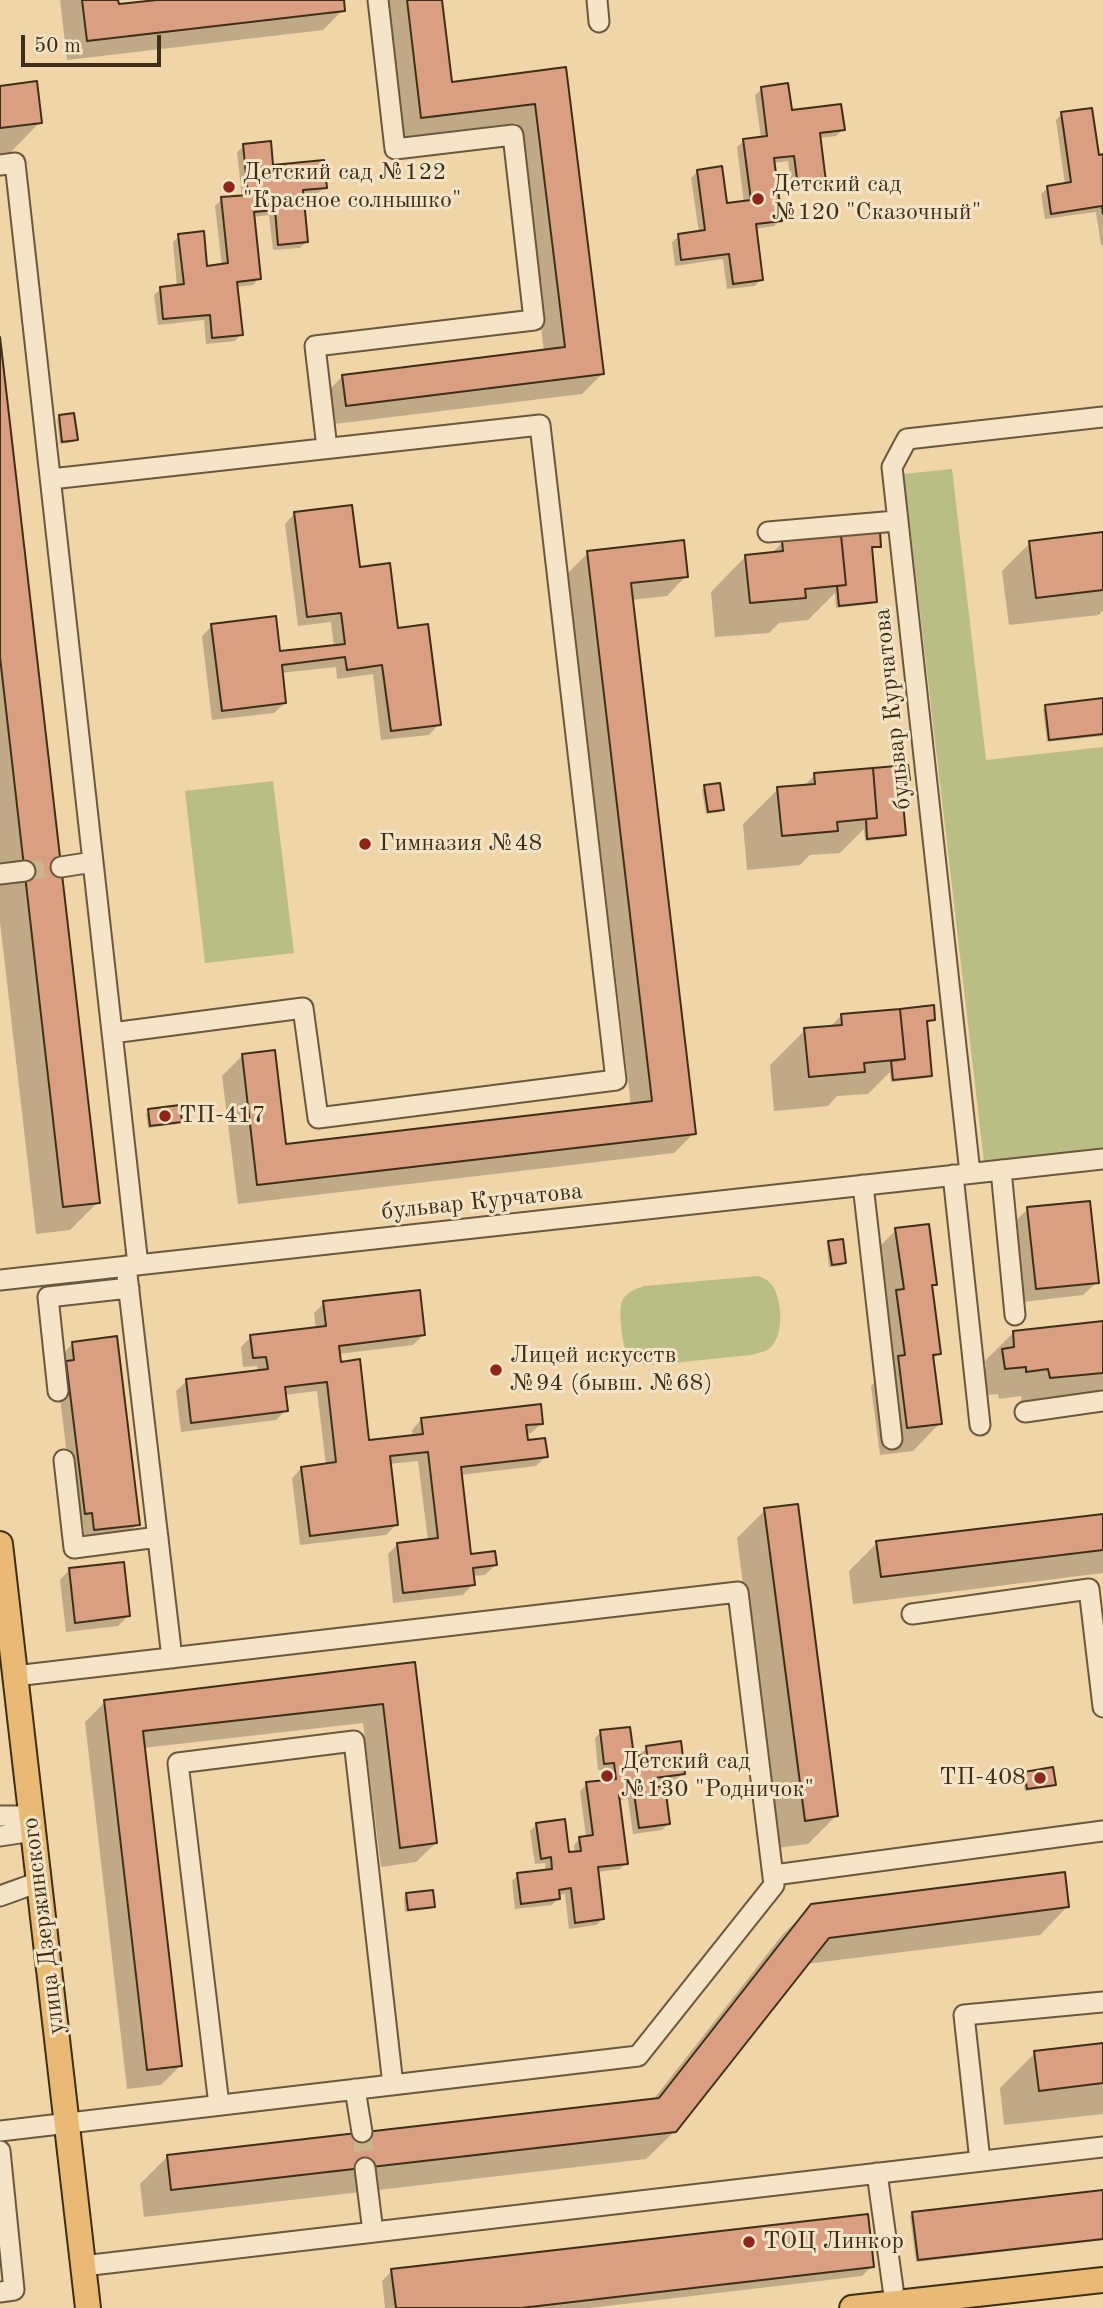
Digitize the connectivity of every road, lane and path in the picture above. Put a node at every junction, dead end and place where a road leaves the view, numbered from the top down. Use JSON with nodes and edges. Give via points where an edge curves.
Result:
{"nodes":[{"id":1,"x":378,"y":0,"type":"edge"},
{"id":2,"x":597,"y":0,"type":"edge"},
{"id":3,"x":599,"y":22,"type":"dead end"},
{"id":4,"x":0,"y":165,"type":"edge"},
{"id":5,"x":1103,"y":417,"type":"edge"},
{"id":6,"x":327,"y":448,"type":"junction"},
{"id":7,"x":51,"y":480,"type":"junction"},
{"id":8,"x":896,"y":521,"type":"junction"},
{"id":9,"x":768,"y":533,"type":"dead end"},
{"id":10,"x":93,"y":862,"type":"junction"},
{"id":11,"x":61,"y":867,"type":"tunnel mouth"},
{"id":12,"x":25,"y":871,"type":"tunnel mouth"},
{"id":13,"x":0,"y":874,"type":"edge"},
{"id":14,"x":112,"y":1032,"type":"junction"},
{"id":15,"x":1103,"y":1158,"type":"edge"},
{"id":16,"x":1001,"y":1170,"type":"junction"},
{"id":17,"x":961,"y":1174,"type":"junction"},
{"id":18,"x":863,"y":1185,"type":"junction"},
{"id":19,"x":132,"y":1266,"type":"junction"},
{"id":20,"x":0,"y":1280,"type":"edge"},
{"id":21,"x":129,"y":1288,"type":"junction"},
{"id":22,"x":1015,"y":1315,"type":"dead end"},
{"id":23,"x":58,"y":1391,"type":"dead end"},
{"id":24,"x":1103,"y":1401,"type":"edge"},
{"id":25,"x":1025,"y":1412,"type":"dead end"},
{"id":26,"x":980,"y":1425,"type":"dead end"},
{"id":27,"x":892,"y":1439,"type":"dead end"},
{"id":28,"x":64,"y":1460,"type":"dead end"},
{"id":29,"x":158,"y":1537,"type":"junction"},
{"id":30,"x":0,"y":1544,"type":"edge"},
{"id":31,"x":1096,"y":1588,"type":"edge"},
{"id":32,"x":912,"y":1614,"type":"dead end"},
{"id":33,"x":172,"y":1658,"type":"junction"},
{"id":34,"x":15,"y":1676,"type":"junction"},
{"id":35,"x":1103,"y":1707,"type":"edge"},
{"id":36,"x":0,"y":1816,"type":"edge"},
{"id":37,"x":32,"y":1823,"type":"junction"},
{"id":38,"x":1103,"y":1832,"type":"edge"},
{"id":39,"x":0,"y":1836,"type":"edge"},
{"id":40,"x":774,"y":1875,"type":"junction"},
{"id":41,"x":39,"y":1882,"type":"junction"},
{"id":42,"x":0,"y":1896,"type":"edge"},
{"id":43,"x":1103,"y":2002,"type":"edge"},
{"id":44,"x":393,"y":2085,"type":"junction"},
{"id":45,"x":355,"y":2089,"type":"junction"},
{"id":46,"x":219,"y":2105,"type":"junction"},
{"id":47,"x":67,"y":2123,"type":"junction"},
{"id":48,"x":0,"y":2131,"type":"edge"},
{"id":49,"x":362,"y":2132,"type":"tunnel mouth"},
{"id":50,"x":1103,"y":2147,"type":"edge"},
{"id":51,"x":0,"y":2151,"type":"edge"},
{"id":52,"x":979,"y":2161,"type":"junction"},
{"id":53,"x":365,"y":2168,"type":"tunnel mouth"},
{"id":54,"x":877,"y":2173,"type":"junction"},
{"id":55,"x":373,"y":2232,"type":"junction"},
{"id":56,"x":83,"y":2266,"type":"junction"},
{"id":57,"x":1103,"y":2280,"type":"edge"},
{"id":58,"x":0,"y":2292,"type":"edge"},
{"id":59,"x":895,"y":2303,"type":"junction"},
{"id":60,"x":88,"y":2308,"type":"edge"},
{"id":61,"x":852,"y":2308,"type":"edge"}],
"edges":[{"from":1,"to":6,"type":"street","via":[[395,149],[513,135],[534,320],[315,346]]},
{"from":2,"to":3,"type":"street"},
{"from":4,"to":7,"type":"street","via":[[15,163]]},
{"from":5,"to":8,"type":"street","name":"бульвар Курчатова","via":[[907,439],[892,467]]},
{"from":6,"to":7,"type":"street"},
{"from":6,"to":14,"type":"street","via":[[540,425],[616,1080],[318,1118],[303,1008]]},
{"from":7,"to":10,"type":"street"},
{"from":8,"to":9,"type":"street"},
{"from":8,"to":17,"type":"street","name":"бульвар Курчатова"},
{"from":10,"to":11,"type":"street"},
{"from":10,"to":14,"type":"street"},
{"from":12,"to":13,"type":"street"},
{"from":14,"to":19,"type":"street"},
{"from":15,"to":16,"type":"street","name":"бульвар Курчатова"},
{"from":16,"to":17,"type":"street","name":"бульвар Курчатова"},
{"from":16,"to":22,"type":"street"},
{"from":17,"to":18,"type":"street","name":"бульвар Курчатова"},
{"from":17,"to":26,"type":"street"},
{"from":18,"to":19,"type":"street","name":"бульвар Курчатова"},
{"from":18,"to":27,"type":"street"},
{"from":19,"to":20,"type":"street","name":"бульвар Курчатова"},
{"from":19,"to":21,"type":"street"},
{"from":21,"to":23,"type":"street","via":[[48,1297]]},
{"from":21,"to":29,"type":"street"},
{"from":24,"to":25,"type":"street"},
{"from":28,"to":29,"type":"street","via":[[74,1548]]},
{"from":29,"to":33,"type":"street"},
{"from":30,"to":34,"type":"main road","name":"улица Дзержинского"},
{"from":31,"to":32,"type":"street"},
{"from":31,"to":35,"type":"street"},
{"from":33,"to":34,"type":"street"},
{"from":33,"to":40,"type":"street","via":[[738,1592]]},
{"from":34,"to":37,"type":"main road","name":"улица Дзержинского"},
{"from":36,"to":37,"type":"street"},
{"from":37,"to":39,"type":"street"},
{"from":37,"to":41,"type":"main road","name":"улица Дзержинского"},
{"from":38,"to":40,"type":"street"},
{"from":40,"to":44,"type":"street","via":[[774,1885],[638,2056]]},
{"from":41,"to":42,"type":"street"},
{"from":41,"to":47,"type":"main road","name":"улица Дзержинского"},
{"from":43,"to":52,"type":"street","via":[[964,2015]]},
{"from":44,"to":45,"type":"street"},
{"from":44,"to":46,"type":"street","via":[[354,1741],[178,1763]]},
{"from":45,"to":46,"type":"street"},
{"from":45,"to":49,"type":"street"},
{"from":46,"to":47,"type":"street"},
{"from":47,"to":48,"type":"street"},
{"from":47,"to":56,"type":"main road","name":"улица Дзержинского"},
{"from":50,"to":52,"type":"street"},
{"from":51,"to":58,"type":"street","via":[[14,2290]]},
{"from":52,"to":54,"type":"street"},
{"from":53,"to":55,"type":"street"},
{"from":54,"to":55,"type":"street"},
{"from":54,"to":59,"type":"street"},
{"from":55,"to":56,"type":"street"},
{"from":56,"to":60,"type":"main road","name":"улица Дзержинского"},
{"from":57,"to":59,"type":"main road"},
{"from":59,"to":61,"type":"main road"}]}
